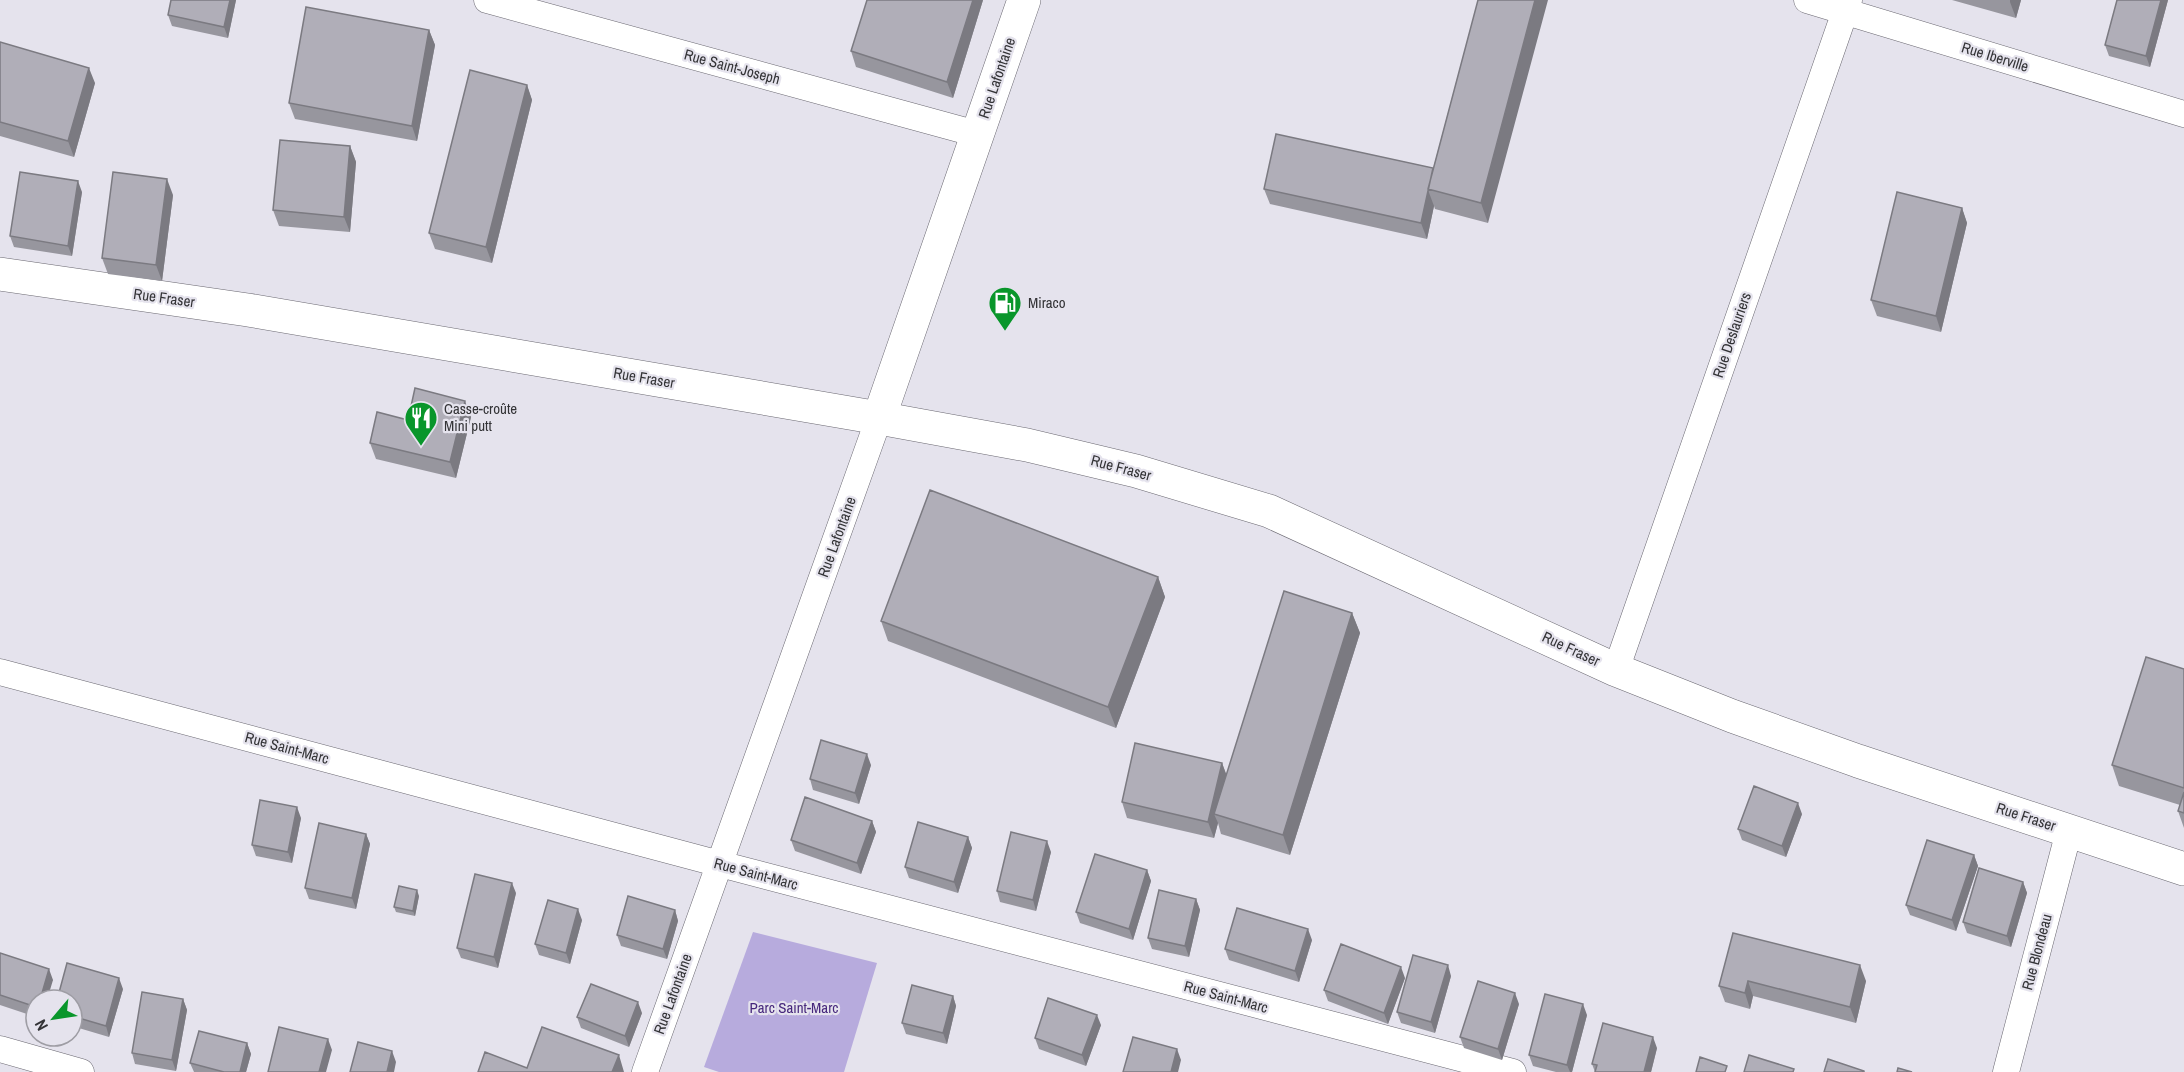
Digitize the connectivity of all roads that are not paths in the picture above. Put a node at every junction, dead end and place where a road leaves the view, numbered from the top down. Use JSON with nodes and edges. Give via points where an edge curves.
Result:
{"nodes":[{"id":1,"x":487,"y":0,"type":"edge"},
{"id":2,"x":1024,"y":0,"type":"edge"},
{"id":3,"x":1807,"y":0,"type":"edge"},
{"id":4,"x":1847,"y":6,"type":"edge"},
{"id":5,"x":2184,"y":114,"type":"edge"},
{"id":6,"x":977,"y":134,"type":"junction"},
{"id":7,"x":0,"y":274,"type":"edge"},
{"id":8,"x":879,"y":418,"type":"junction"},
{"id":9,"x":1616,"y":670,"type":"junction"},
{"id":10,"x":0,"y":672,"type":"edge"},
{"id":11,"x":2069,"y":831,"type":"junction"},
{"id":12,"x":720,"y":864,"type":"junction"},
{"id":13,"x":2184,"y":869,"type":"edge"},
{"id":14,"x":0,"y":1049,"type":"edge"},
{"id":15,"x":81,"y":1072,"type":"edge"},
{"id":16,"x":645,"y":1072,"type":"edge"},
{"id":17,"x":1513,"y":1072,"type":"edge"},
{"id":18,"x":2006,"y":1072,"type":"edge"}],
"edges":[{"from":1,"to":6,"type":"street","name":"Rue Saint-Joseph"},
{"from":2,"to":6,"type":"main road","name":"Rue Lafontaine"},
{"from":3,"to":4,"type":"street","name":"Rue Iberville"},
{"from":4,"to":5,"type":"street","name":"Rue Iberville"},
{"from":4,"to":9,"type":"street","name":"Rue Deslauriers"},
{"from":6,"to":8,"type":"main road","name":"Rue Lafontaine"},
{"from":7,"to":8,"type":"main road","name":"Rue Fraser","via":[[248,310]]},
{"from":8,"to":9,"type":"main road","name":"Rue Fraser","via":[[1027,445],[1136,471],[1269,511]]},
{"from":8,"to":12,"type":"street","name":"Rue Lafontaine"},
{"from":9,"to":11,"type":"main road","name":"Rue Fraser","via":[[1774,731]]},
{"from":10,"to":12,"type":"street","name":"Rue Saint-Marc"},
{"from":11,"to":13,"type":"main road","name":"Rue Fraser"},
{"from":11,"to":18,"type":"street","name":"Rue Blondeau"},
{"from":12,"to":16,"type":"street","name":"Rue Lafontaine"},
{"from":12,"to":17,"type":"street","name":"Rue Saint-Marc"},
{"from":14,"to":15,"type":"street"}]}
